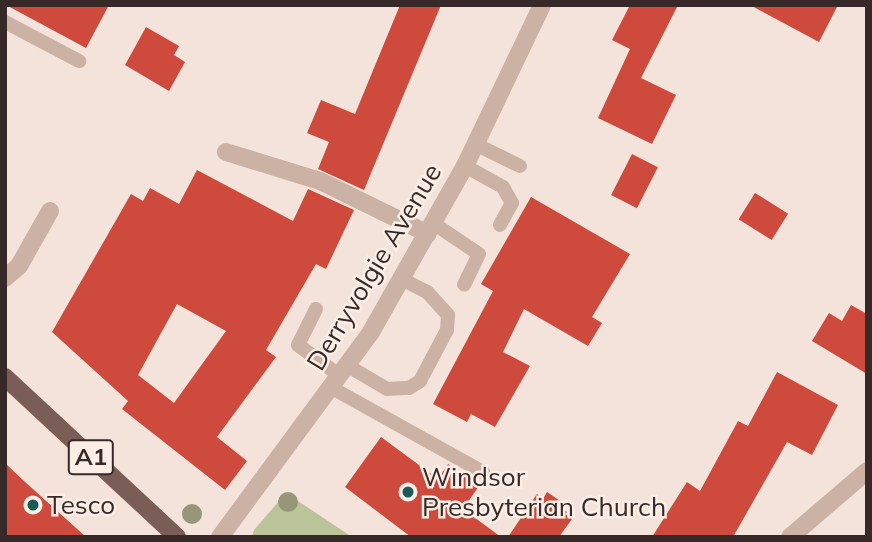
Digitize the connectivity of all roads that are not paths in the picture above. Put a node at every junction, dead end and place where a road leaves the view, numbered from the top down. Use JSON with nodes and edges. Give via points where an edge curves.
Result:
{"nodes":[{"id":1,"x":542,"y":5,"type":"edge"},
{"id":2,"x":5,"y":22,"type":"edge"},
{"id":3,"x":79,"y":61,"type":"dead end"},
{"id":4,"x":475,"y":144,"type":"junction"},
{"id":5,"x":226,"y":152,"type":"dead end"},
{"id":6,"x":465,"y":166,"type":"junction"},
{"id":7,"x":520,"y":166,"type":"dead end"},
{"id":8,"x":50,"y":211,"type":"dead end"},
{"id":9,"x":500,"y":225,"type":"dead end"},
{"id":10,"x":430,"y":229,"type":"junction"},
{"id":11,"x":5,"y":278,"type":"edge"},
{"id":12,"x":402,"y":279,"type":"junction"},
{"id":13,"x":464,"y":285,"type":"dead end"},
{"id":14,"x":316,"y":309,"type":"dead end"},
{"id":15,"x":5,"y":377,"type":"edge"},
{"id":16,"x":340,"y":377,"type":"junction"},
{"id":17,"x":867,"y":471,"type":"edge"},
{"id":18,"x":483,"y":472,"type":"dead end"},
{"id":19,"x":177,"y":537,"type":"edge"},
{"id":20,"x":220,"y":537,"type":"edge"},
{"id":21,"x":790,"y":537,"type":"edge"}],
"edges":[{"from":1,"to":4,"type":"street","name":"Derryvolgie Avenue"},
{"from":2,"to":3,"type":"lane"},
{"from":4,"to":6,"type":"street","name":"Derryvolgie Avenue"},
{"from":4,"to":7,"type":"lane"},
{"from":5,"to":10,"type":"street","via":[[320,181]]},
{"from":6,"to":9,"type":"lane","via":[[503,187],[512,203]]},
{"from":6,"to":10,"type":"street","name":"Derryvolgie Avenue"},
{"from":8,"to":11,"type":"street","via":[[19,266]]},
{"from":10,"to":12,"type":"street","name":"Derryvolgie Avenue"},
{"from":10,"to":13,"type":"lane","via":[[479,254]]},
{"from":12,"to":16,"type":"street","name":"Derryvolgie Avenue"},
{"from":12,"to":16,"type":"lane","via":[[427,292],[448,315],[447,331],[420,382],[409,388],[387,389]]},
{"from":14,"to":16,"type":"lane","via":[[298,345]]},
{"from":15,"to":19,"type":"main road","number":"A1"},
{"from":16,"to":18,"type":"lane"},
{"from":16,"to":20,"type":"street","name":"Derryvolgie Avenue"},
{"from":17,"to":21,"type":"street"}]}
